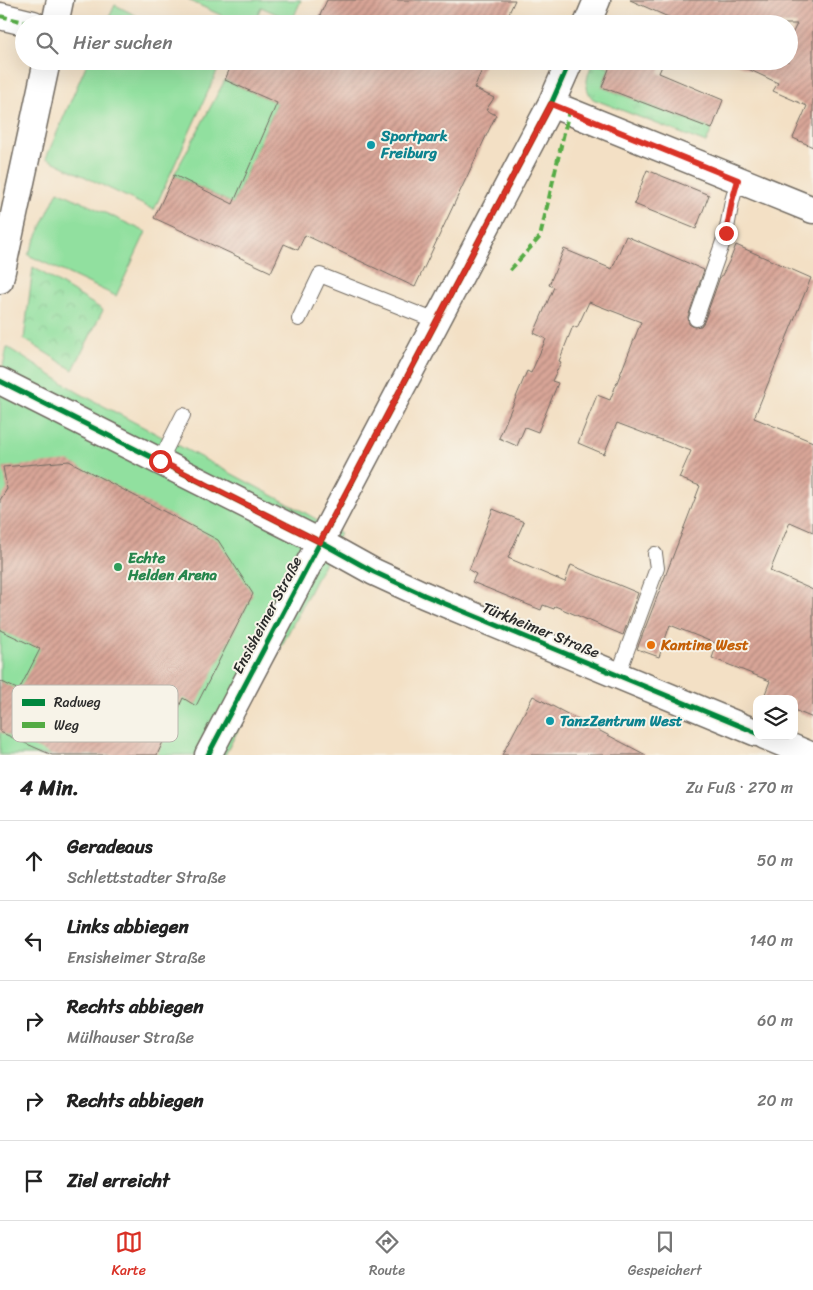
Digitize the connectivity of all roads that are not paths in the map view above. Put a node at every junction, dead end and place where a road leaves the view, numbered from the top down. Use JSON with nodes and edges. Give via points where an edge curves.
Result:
{"nodes":[{"id":1,"x":60,"y":0,"type":"edge"},
{"id":2,"x":597,"y":0,"type":"edge"},
{"id":3,"x":57,"y":15,"type":"edge"},
{"id":4,"x":591,"y":15,"type":"edge"},
{"id":5,"x":0,"y":16,"type":"edge"},
{"id":6,"x":15,"y":20,"type":"edge"},
{"id":7,"x":45,"y":70,"type":"edge"},
{"id":8,"x":566,"y":70,"type":"edge"},
{"id":9,"x":551,"y":104,"type":"junction"},
{"id":10,"x":738,"y":180,"type":"junction"},
{"id":11,"x":813,"y":210,"type":"edge"},
{"id":12,"x":0,"y":280,"type":"edge"},
{"id":13,"x":299,"y":319,"type":"dead end"},
{"id":14,"x":696,"y":319,"type":"dead end"},
{"id":15,"x":436,"y":321,"type":"junction"},
{"id":16,"x":0,"y":381,"type":"edge"},
{"id":17,"x":183,"y":415,"type":"dead end"},
{"id":18,"x":160,"y":461,"type":"junction"},
{"id":19,"x":320,"y":542,"type":"junction"},
{"id":20,"x":656,"y":554,"type":"dead end"},
{"id":21,"x":618,"y":676,"type":"junction"},
{"id":22,"x":753,"y":731,"type":"edge"},
{"id":23,"x":774,"y":740,"type":"edge"},
{"id":24,"x":208,"y":755,"type":"edge"},
{"id":25,"x":810,"y":755,"type":"edge"}],
"edges":[{"from":1,"to":3,"type":"street"},
{"from":2,"to":4,"type":"street"},
{"from":5,"to":6,"type":"street"},
{"from":7,"to":12,"type":"street"},
{"from":8,"to":9,"type":"street","name":"Ensisheimer Straße"},
{"from":9,"to":10,"type":"street"},
{"from":9,"to":15,"type":"street","name":"Ensisheimer Straße"},
{"from":10,"to":11,"type":"street"},
{"from":10,"to":14,"type":"lane","via":[[726,233]]},
{"from":13,"to":15,"type":"lane","via":[[320,275]]},
{"from":15,"to":19,"type":"street","name":"Ensisheimer Straße"},
{"from":16,"to":18,"type":"street","name":"Türkheimer Straße"},
{"from":17,"to":18,"type":"lane"},
{"from":18,"to":19,"type":"street","name":"Türkheimer Straße"},
{"from":19,"to":21,"type":"street","name":"Türkheimer Straße","via":[[424,595]]},
{"from":19,"to":24,"type":"street","name":"Ensisheimer Straße"},
{"from":20,"to":21,"type":"lane","via":[[657,568]]},
{"from":21,"to":22,"type":"street","name":"Türkheimer Straße"},
{"from":23,"to":25,"type":"street"}]}
